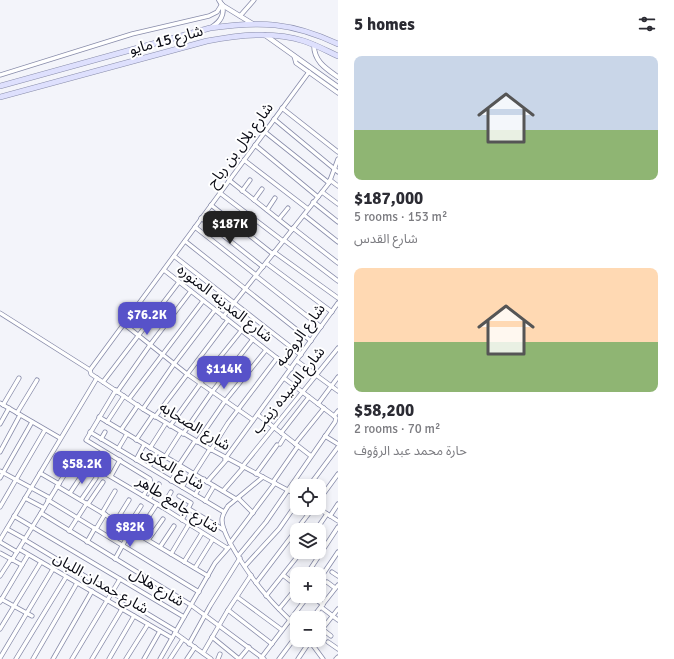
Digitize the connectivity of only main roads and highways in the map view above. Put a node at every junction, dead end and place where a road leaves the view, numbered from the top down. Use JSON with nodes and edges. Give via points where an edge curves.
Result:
{"nodes":[{"id":1,"x":338,"y":44,"type":"edge"},
{"id":2,"x":338,"y":56,"type":"edge"},
{"id":3,"x":0,"y":86,"type":"edge"},
{"id":4,"x":0,"y":97,"type":"edge"}],
"edges":[{"from":1,"to":3,"type":"main road","name":"شارع 15 مايو","via":[[295,28],[253,24],[210,28]]},
{"from":2,"to":4,"type":"main road","name":"شارع 15 مايو","via":[[314,44],[286,37],[232,36]]}]}
